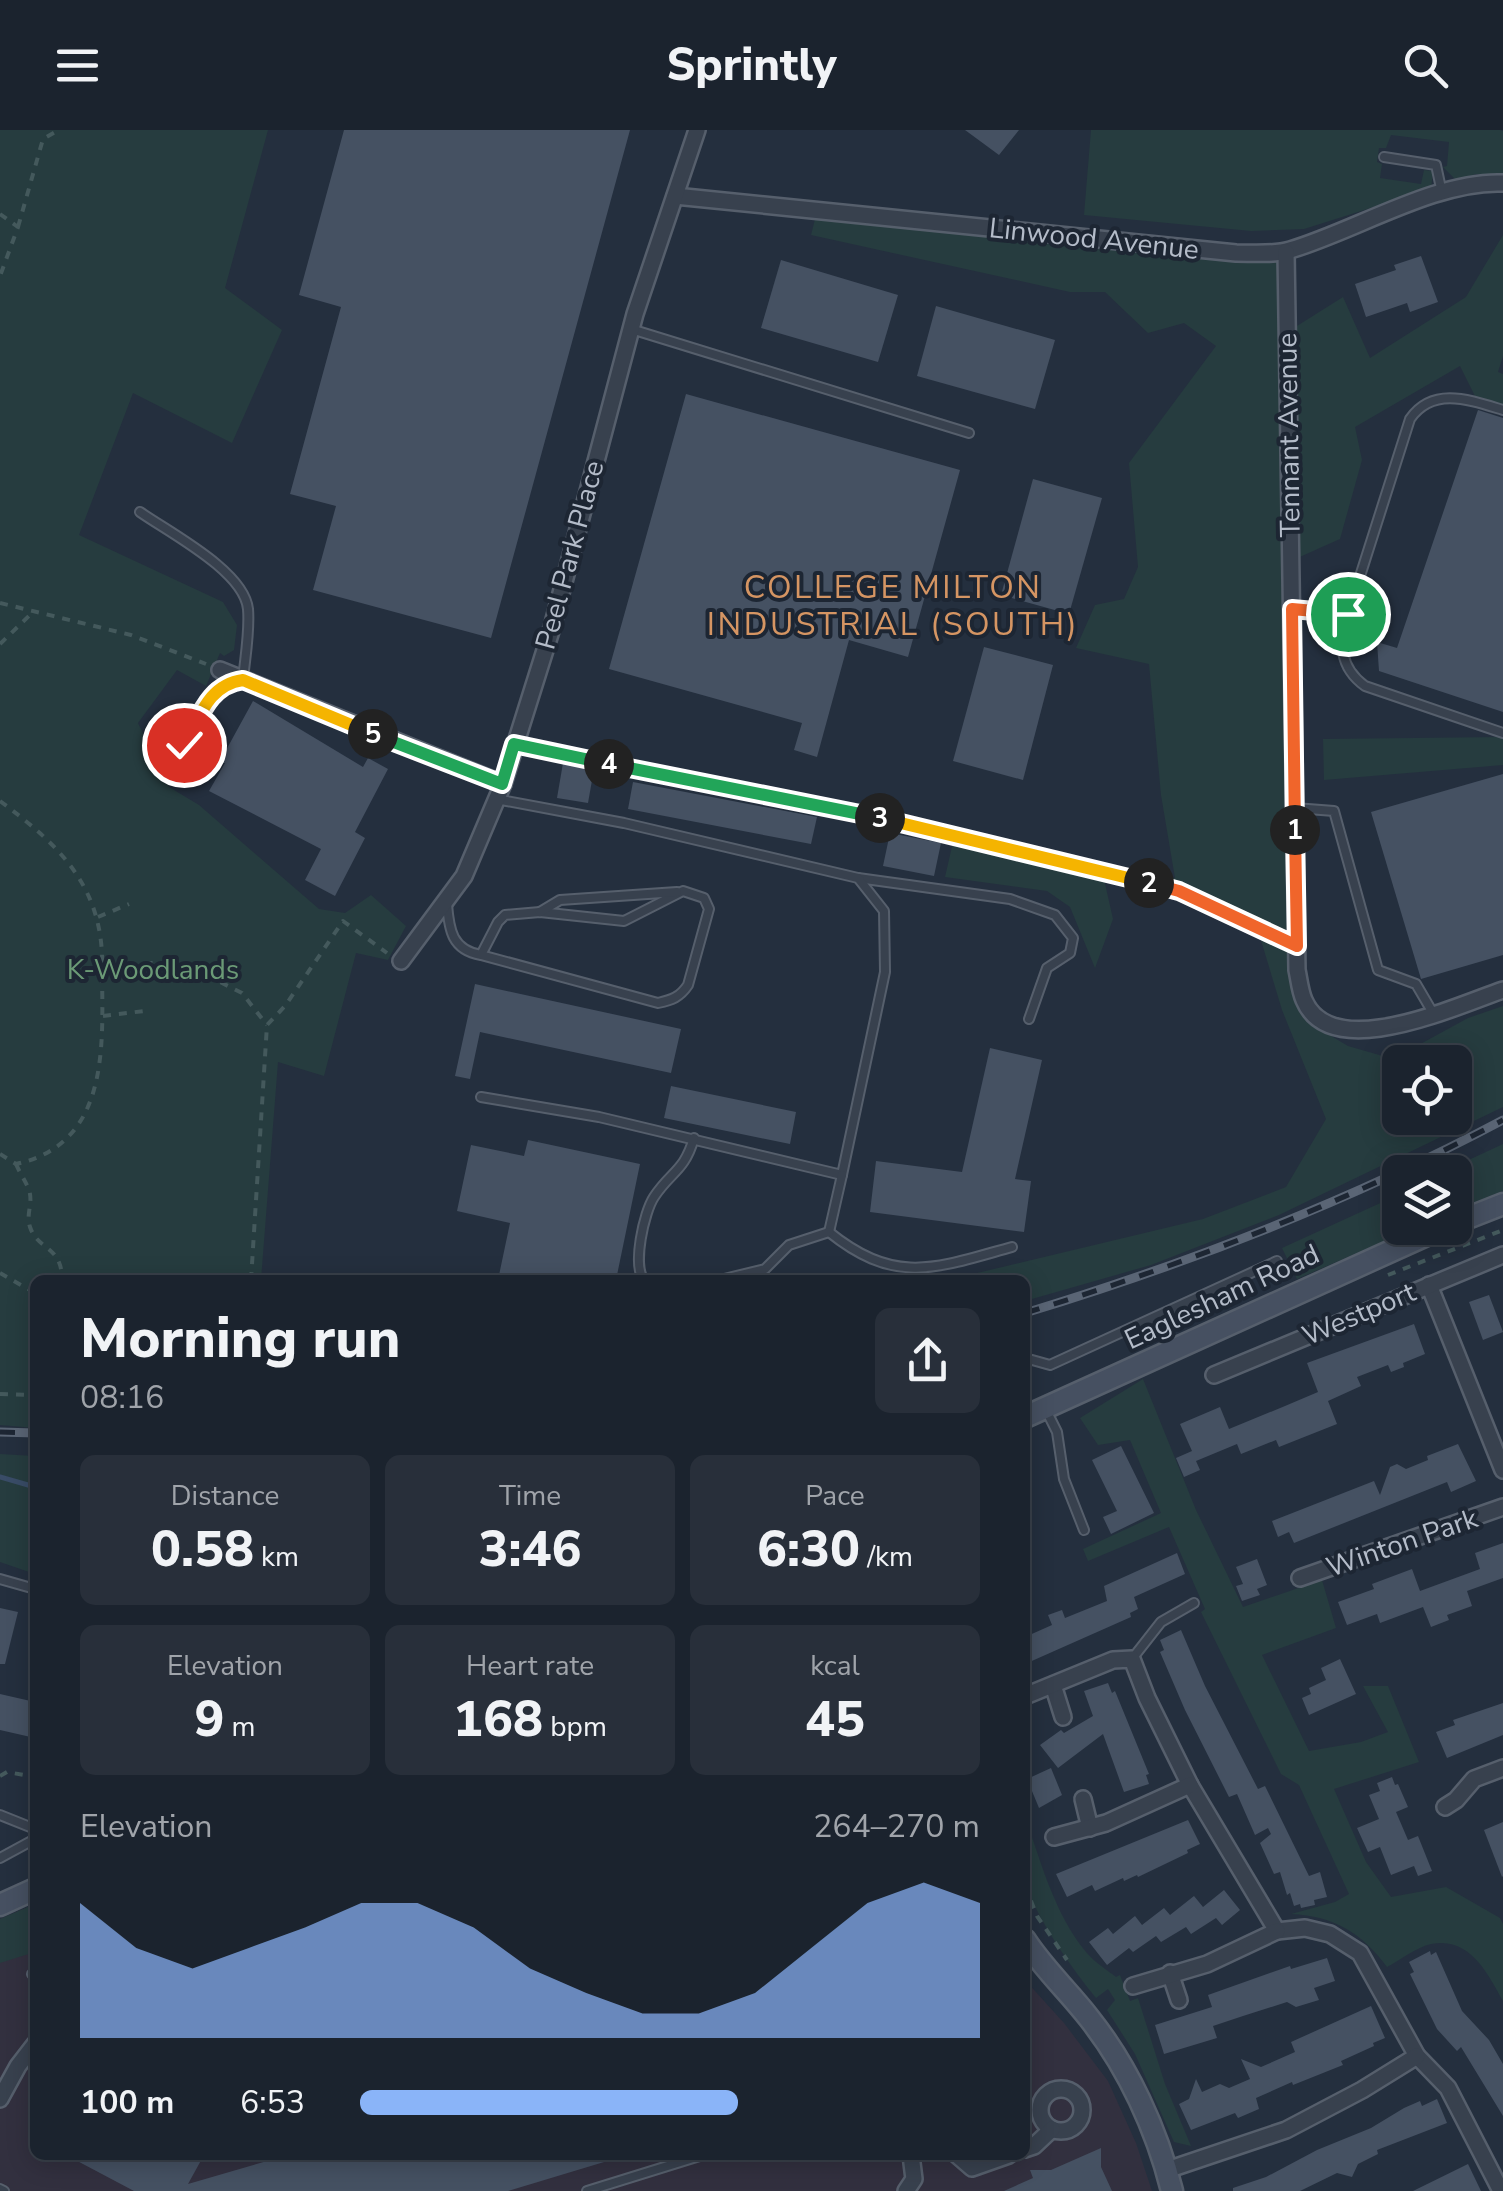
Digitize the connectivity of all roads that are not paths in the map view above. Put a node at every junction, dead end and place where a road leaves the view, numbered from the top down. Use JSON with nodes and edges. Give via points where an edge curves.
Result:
{"nodes":[{"id":1,"x":697,"y":130,"type":"edge"},
{"id":2,"x":1384,"y":157,"type":"dead end"},
{"id":3,"x":1503,"y":183,"type":"edge"},
{"id":4,"x":1442,"y":193,"type":"junction"},
{"id":5,"x":675,"y":196,"type":"junction"},
{"id":6,"x":1286,"y":252,"type":"junction"},
{"id":7,"x":631,"y":328,"type":"junction"},
{"id":8,"x":1503,"y":410,"type":"edge"},
{"id":9,"x":969,"y":433,"type":"dead end"},
{"id":10,"x":140,"y":512,"type":"dead end"},
{"id":11,"x":1292,"y":609,"type":"junction"},
{"id":12,"x":1348,"y":614,"type":"junction"},
{"id":13,"x":220,"y":670,"type":"road end"},
{"id":14,"x":243,"y":680,"type":"junction"},
{"id":15,"x":1503,"y":733,"type":"edge"},
{"id":16,"x":184,"y":745,"type":"dead end"},
{"id":17,"x":499,"y":792,"type":"junction"},
{"id":18,"x":1295,"y":808,"type":"junction"},
{"id":19,"x":858,"y":878,"type":"junction"},
{"id":20,"x":683,"y":891,"type":"junction"},
{"id":21,"x":447,"y":904,"type":"junction"},
{"id":22,"x":540,"y":912,"type":"junction"},
{"id":23,"x":481,"y":955,"type":"junction"},
{"id":24,"x":401,"y":961,"type":"road end"},
{"id":25,"x":1503,"y":990,"type":"edge"},
{"id":26,"x":1433,"y":1013,"type":"junction"},
{"id":27,"x":1029,"y":1019,"type":"dead end"},
{"id":28,"x":481,"y":1097,"type":"dead end"},
{"id":29,"x":694,"y":1138,"type":"junction"},
{"id":30,"x":842,"y":1176,"type":"junction"},
{"id":31,"x":1503,"y":1204,"type":"edge"},
{"id":32,"x":1472,"y":1216,"type":"edge"},
{"id":33,"x":829,"y":1232,"type":"junction"},
{"id":34,"x":1405,"y":1245,"type":"edge"},
{"id":35,"x":1012,"y":1247,"type":"dead end"},
{"id":36,"x":1503,"y":1255,"type":"edge"},
{"id":37,"x":1277,"y":1261,"type":"dead end"},
{"id":38,"x":639,"y":1275,"type":"edge"},
{"id":39,"x":740,"y":1275,"type":"edge"},
{"id":40,"x":1429,"y":1284,"type":"junction"},
{"id":41,"x":1030,"y":1359,"type":"edge"},
{"id":42,"x":1214,"y":1375,"type":"dead end"},
{"id":43,"x":1045,"y":1408,"type":"junction"},
{"id":44,"x":1030,"y":1415,"type":"edge"},
{"id":45,"x":1503,"y":1470,"type":"edge"},
{"id":46,"x":1503,"y":1508,"type":"edge"},
{"id":47,"x":1084,"y":1530,"type":"dead end"},
{"id":48,"x":1300,"y":1578,"type":"dead end"},
{"id":49,"x":0,"y":1579,"type":"edge"},
{"id":50,"x":30,"y":1588,"type":"edge"},
{"id":51,"x":1194,"y":1602,"type":"dead end"},
{"id":52,"x":1132,"y":1659,"type":"junction"},
{"id":53,"x":1053,"y":1685,"type":"junction"},
{"id":54,"x":1030,"y":1694,"type":"edge"},
{"id":55,"x":1063,"y":1718,"type":"dead end"},
{"id":56,"x":1503,"y":1768,"type":"edge"},
{"id":57,"x":1190,"y":1785,"type":"junction"},
{"id":58,"x":1084,"y":1799,"type":"dead end"},
{"id":59,"x":1445,"y":1808,"type":"dead end"},
{"id":60,"x":0,"y":1815,"type":"edge"},
{"id":61,"x":30,"y":1827,"type":"edge"},
{"id":62,"x":1090,"y":1828,"type":"junction"},
{"id":63,"x":1054,"y":1837,"type":"dead end"},
{"id":64,"x":30,"y":1842,"type":"edge"},
{"id":65,"x":0,"y":1858,"type":"edge"},
{"id":66,"x":30,"y":1891,"type":"edge"},
{"id":67,"x":0,"y":1905,"type":"edge"},
{"id":68,"x":1276,"y":1931,"type":"junction"},
{"id":69,"x":1030,"y":1949,"type":"edge"},
{"id":70,"x":1170,"y":1973,"type":"junction"},
{"id":71,"x":1133,"y":1986,"type":"dead end"},
{"id":72,"x":1179,"y":2000,"type":"dead end"},
{"id":73,"x":30,"y":2050,"type":"edge"},
{"id":74,"x":1417,"y":2056,"type":"junction"},
{"id":75,"x":0,"y":2099,"type":"edge"},
{"id":76,"x":1039,"y":2122,"type":"edge"},
{"id":77,"x":1030,"y":2147,"type":"edge"},
{"id":78,"x":688,"y":2160,"type":"edge"},
{"id":79,"x":916,"y":2160,"type":"edge"},
{"id":80,"x":963,"y":2160,"type":"edge"},
{"id":81,"x":995,"y":2160,"type":"edge"},
{"id":82,"x":1169,"y":2181,"type":"edge"},
{"id":83,"x":587,"y":2191,"type":"edge"},
{"id":84,"x":906,"y":2191,"type":"edge"},
{"id":85,"x":1501,"y":2191,"type":"edge"}],
"edges":[{"from":1,"to":5,"type":"street","name":"Peel Park Place"},
{"from":2,"to":4,"type":"lane","via":[[1436,165]]},
{"from":3,"to":4,"type":"street","name":"Linwood Avenue"},
{"from":4,"to":6,"type":"street","name":"Linwood Avenue"},
{"from":5,"to":6,"type":"street","name":"Linwood Avenue","via":[[1236,253]]},
{"from":5,"to":7,"type":"street","name":"Peel Park Place"},
{"from":6,"to":11,"type":"street","name":"Tennant Avenue"},
{"from":7,"to":9,"type":"lane"},
{"from":7,"to":17,"type":"street","name":"Peel Park Place"},
{"from":8,"to":12,"type":"lane","via":[[1456,398],[1417,409]]},
{"from":10,"to":14,"type":"lane","via":[[236,583],[248,608]]},
{"from":11,"to":12,"type":"lane"},
{"from":11,"to":18,"type":"street","name":"Tennant Avenue"},
{"from":12,"to":15,"type":"lane","via":[[1342,648],[1355,679]]},
{"from":13,"to":14,"type":"street"},
{"from":14,"to":16,"type":"lane","via":[[214,691]]},
{"from":14,"to":17,"type":"street"},
{"from":17,"to":19,"type":"lane"},
{"from":17,"to":21,"type":"street","name":"Peel Park Place"},
{"from":18,"to":26,"type":"lane","via":[[1334,812],[1378,970],[1416,984]]},
{"from":18,"to":26,"type":"street","name":"Tennant Avenue","via":[[1297,970],[1305,1003],[1325,1022],[1350,1031],[1385,1029]]},
{"from":19,"to":27,"type":"lane","via":[[1010,899],[1055,915],[1073,938],[1070,952],[1047,968]]},
{"from":19,"to":30,"type":"lane","via":[[884,911],[885,972]]},
{"from":20,"to":22,"type":"lane","via":[[560,900]]},
{"from":20,"to":22,"type":"lane","via":[[624,920]]},
{"from":20,"to":23,"type":"lane","via":[[704,898],[709,909],[688,985],[670,1001]]},
{"from":21,"to":23,"type":"lane","via":[[448,929],[459,947]]},
{"from":21,"to":24,"type":"street","name":"Peel Park Place"},
{"from":22,"to":23,"type":"lane","via":[[505,915]]},
{"from":25,"to":26,"type":"street","name":"Tennant Avenue"},
{"from":28,"to":29,"type":"lane"},
{"from":29,"to":30,"type":"lane"},
{"from":29,"to":38,"type":"lane","via":[[688,1160],[652,1199]]},
{"from":30,"to":33,"type":"lane"},
{"from":31,"to":32,"type":"main road"},
{"from":33,"to":35,"type":"lane","via":[[858,1254],[899,1268],[940,1267]]},
{"from":33,"to":39,"type":"lane","via":[[789,1245],[765,1269]]},
{"from":34,"to":43,"type":"main road","name":"Eaglesham Road"},
{"from":36,"to":40,"type":"street","name":"Westport"},
{"from":37,"to":41,"type":"lane","via":[[1050,1365]]},
{"from":40,"to":42,"type":"street","name":"Westport"},
{"from":40,"to":45,"type":"street"},
{"from":43,"to":44,"type":"main road","name":"Eaglesham Road"},
{"from":43,"to":47,"type":"lane"},
{"from":46,"to":48,"type":"street","name":"Winton Park"},
{"from":49,"to":50,"type":"lane"},
{"from":51,"to":52,"type":"lane","via":[[1162,1622]]},
{"from":52,"to":53,"type":"street"},
{"from":52,"to":57,"type":"street"},
{"from":53,"to":54,"type":"street"},
{"from":53,"to":55,"type":"street"},
{"from":56,"to":59,"type":"street","via":[[1474,1780]]},
{"from":57,"to":62,"type":"street"},
{"from":57,"to":68,"type":"street"},
{"from":58,"to":62,"type":"street"},
{"from":60,"to":61,"type":"lane"},
{"from":62,"to":63,"type":"street"},
{"from":64,"to":65,"type":"lane"},
{"from":66,"to":67,"type":"main road"},
{"from":68,"to":70,"type":"street","via":[[1207,1964]]},
{"from":68,"to":74,"type":"street","via":[[1330,1934],[1360,1953]]},
{"from":69,"to":82,"type":"main road","via":[[1124,2071]]},
{"from":70,"to":71,"type":"street"},
{"from":70,"to":72,"type":"street"},
{"from":73,"to":75,"type":"street"},
{"from":74,"to":82,"type":"street","via":[[1286,2130]]},
{"from":74,"to":85,"type":"street","via":[[1448,2088]]},
{"from":76,"to":77,"type":"street"},
{"from":78,"to":83,"type":"lane"},
{"from":79,"to":84,"type":"street"},
{"from":80,"to":81,"type":"street","via":[[972,2168]]}]}
